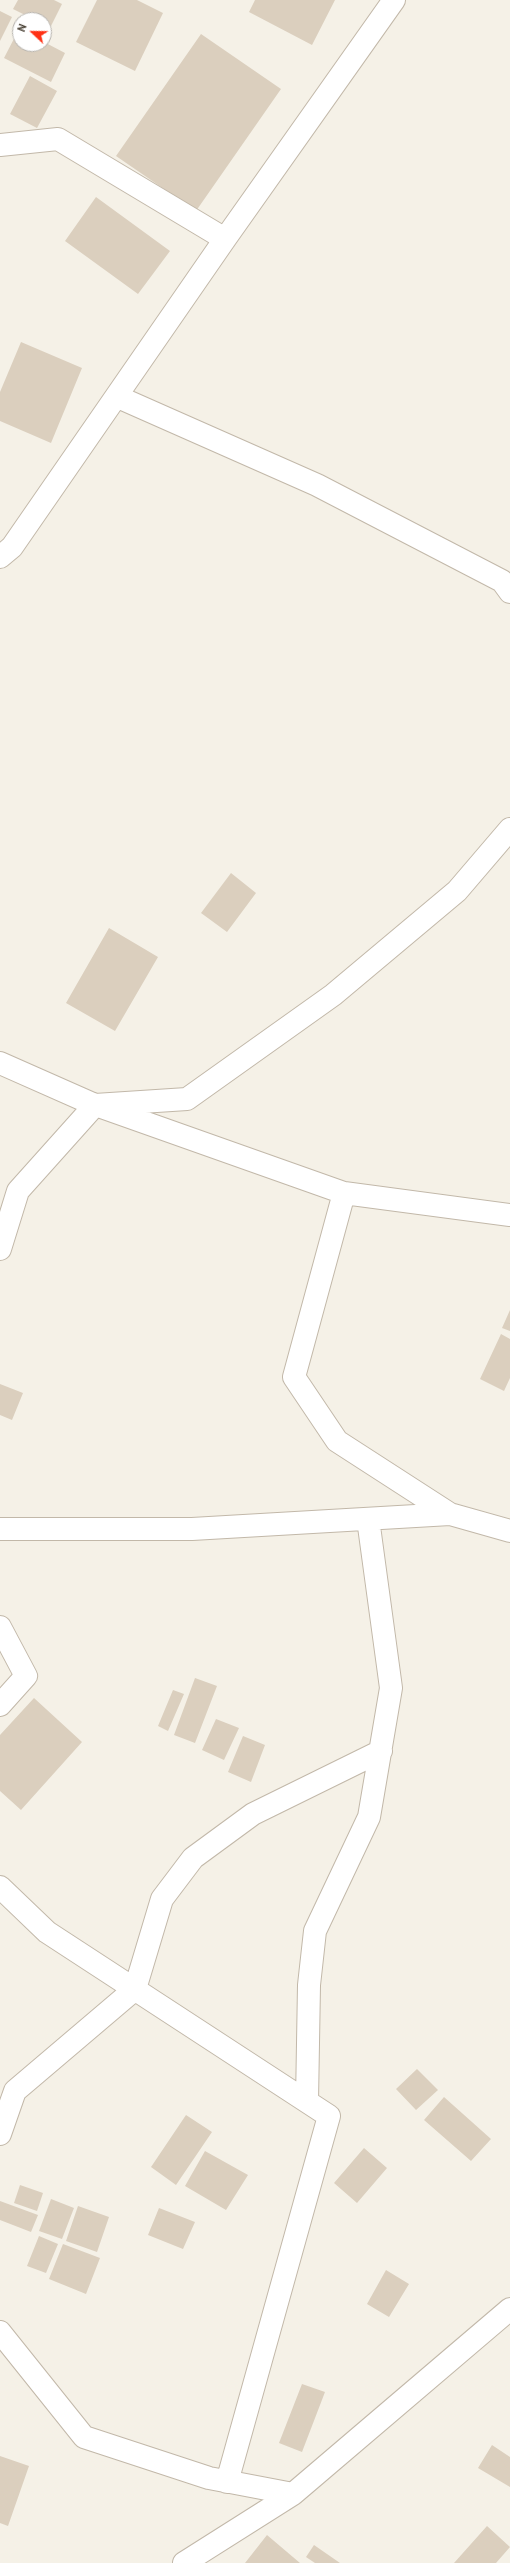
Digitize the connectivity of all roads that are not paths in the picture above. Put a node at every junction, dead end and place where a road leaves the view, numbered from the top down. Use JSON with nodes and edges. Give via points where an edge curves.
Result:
{"nodes":[{"id":1,"x":394,"y":0,"type":"edge"},
{"id":2,"x":0,"y":145,"type":"edge"},
{"id":3,"x":225,"y":239,"type":"junction"},
{"id":4,"x":118,"y":397,"type":"junction"},
{"id":5,"x":0,"y":557,"type":"edge"},
{"id":6,"x":510,"y":592,"type":"edge"},
{"id":7,"x":510,"y":829,"type":"edge"},
{"id":8,"x":0,"y":1063,"type":"edge"},
{"id":9,"x":95,"y":1104,"type":"junction"},
{"id":10,"x":344,"y":1193,"type":"junction"},
{"id":11,"x":510,"y":1215,"type":"edge"},
{"id":12,"x":0,"y":1249,"type":"edge"},
{"id":13,"x":450,"y":1514,"type":"junction"},
{"id":14,"x":368,"y":1519,"type":"junction"},
{"id":15,"x":0,"y":1529,"type":"edge"},
{"id":16,"x":510,"y":1531,"type":"edge"},
{"id":17,"x":0,"y":1627,"type":"edge"},
{"id":18,"x":0,"y":1705,"type":"edge"},
{"id":19,"x":381,"y":1751,"type":"junction"},
{"id":20,"x":0,"y":1887,"type":"edge"},
{"id":21,"x":135,"y":1990,"type":"junction"},
{"id":22,"x":307,"y":2101,"type":"junction"},
{"id":23,"x":0,"y":2134,"type":"edge"},
{"id":24,"x":510,"y":2309,"type":"edge"},
{"id":25,"x":0,"y":2332,"type":"edge"},
{"id":26,"x":227,"y":2482,"type":"junction"},
{"id":27,"x":293,"y":2494,"type":"junction"},
{"id":28,"x":184,"y":2563,"type":"edge"}],
"edges":[{"from":1,"to":3,"type":"street"},
{"from":2,"to":3,"type":"street","via":[[58,139]]},
{"from":3,"to":4,"type":"street"},
{"from":4,"to":5,"type":"street","via":[[12,547]]},
{"from":4,"to":6,"type":"street","via":[[317,484],[502,581]]},
{"from":7,"to":9,"type":"street","via":[[457,891],[345,985],[187,1099]]},
{"from":8,"to":9,"type":"street"},
{"from":9,"to":10,"type":"street"},
{"from":9,"to":12,"type":"street","via":[[18,1191]]},
{"from":10,"to":11,"type":"street"},
{"from":10,"to":13,"type":"street","via":[[294,1377],[337,1441]]},
{"from":13,"to":14,"type":"street"},
{"from":13,"to":16,"type":"street"},
{"from":14,"to":15,"type":"street","via":[[192,1529]]},
{"from":14,"to":19,"type":"street","via":[[392,1688]]},
{"from":17,"to":18,"type":"street","via":[[26,1676]]},
{"from":19,"to":21,"type":"street","via":[[253,1814],[193,1858],[162,1899]]},
{"from":19,"to":22,"type":"street","via":[[369,1817],[315,1931],[309,1985]]},
{"from":20,"to":21,"type":"street","via":[[47,1932]]},
{"from":21,"to":22,"type":"street"},
{"from":21,"to":23,"type":"street","via":[[16,2091]]},
{"from":22,"to":26,"type":"street","via":[[330,2116]]},
{"from":24,"to":27,"type":"street"},
{"from":25,"to":26,"type":"street","via":[[84,2437]]},
{"from":26,"to":27,"type":"street"},
{"from":27,"to":28,"type":"street"}]}
